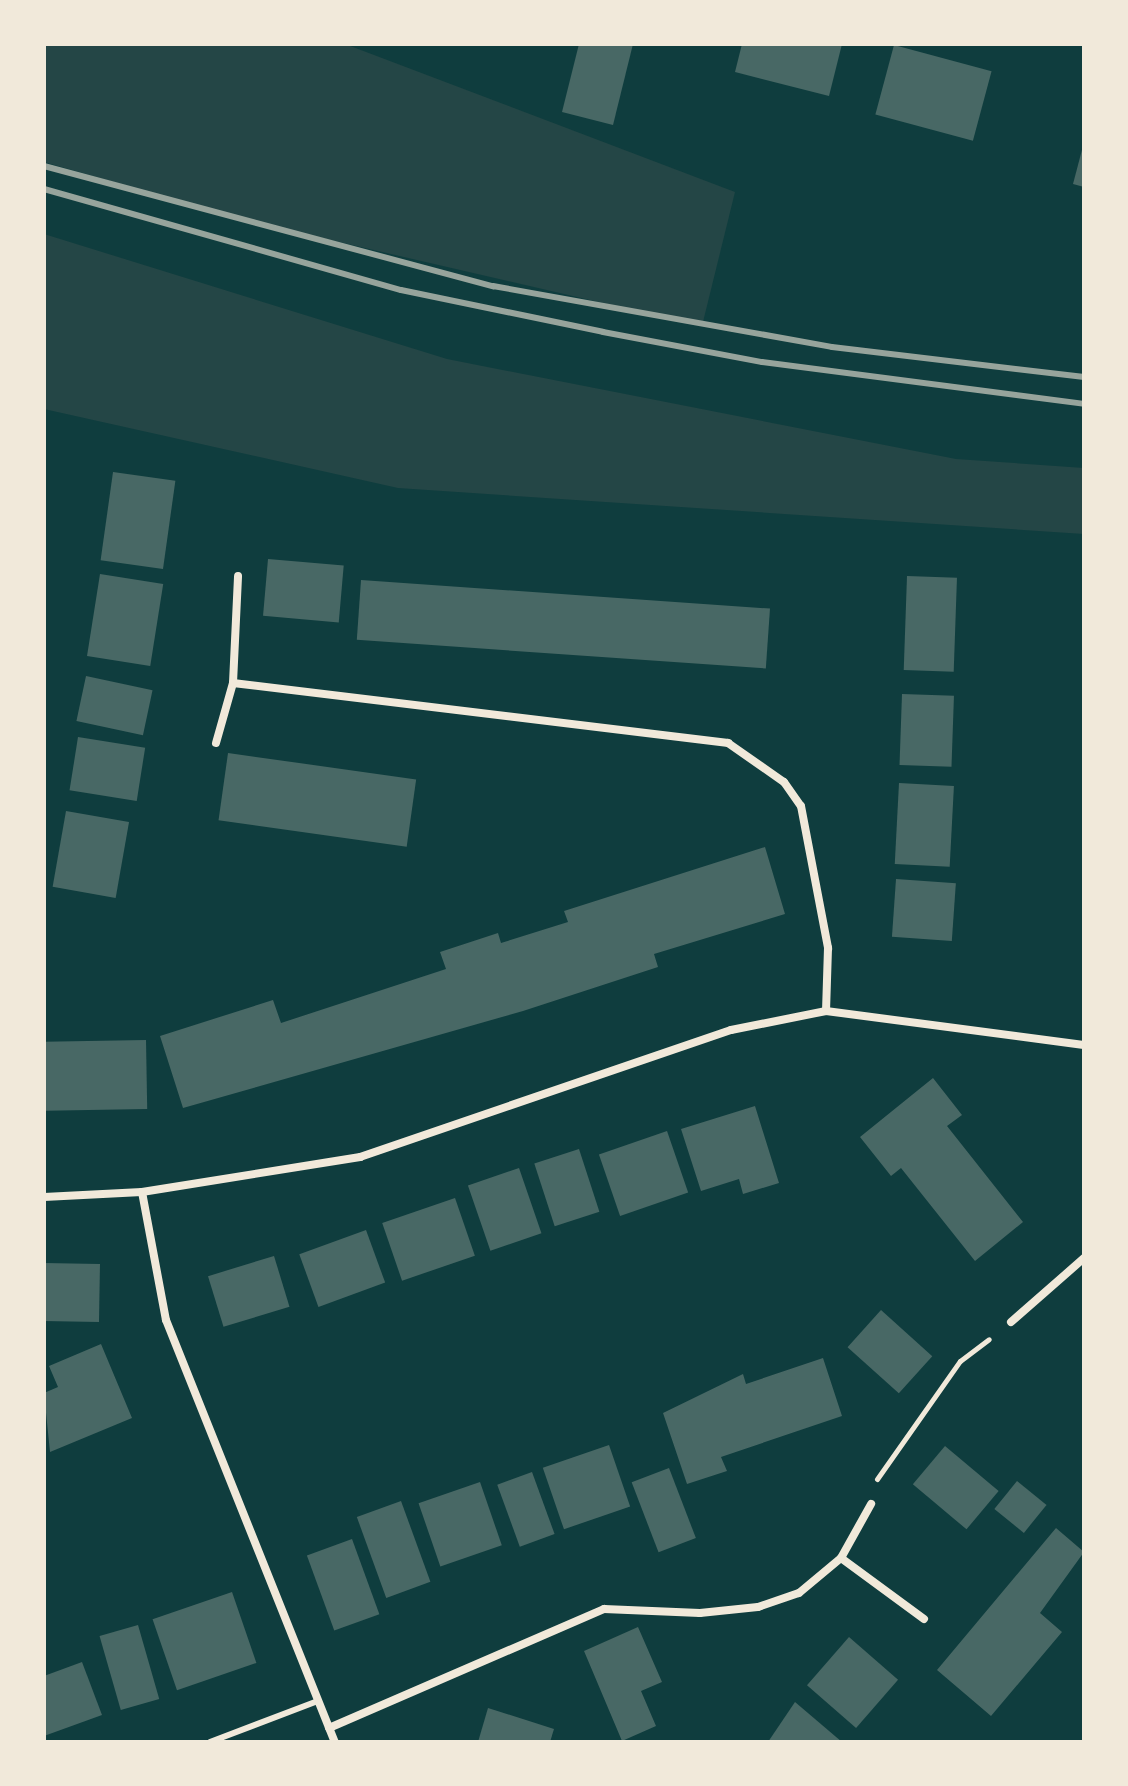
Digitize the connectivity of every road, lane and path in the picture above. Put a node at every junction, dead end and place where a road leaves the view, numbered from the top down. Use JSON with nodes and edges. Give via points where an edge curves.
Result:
{"nodes":[{"id":1,"x":238,"y":576,"type":"dead end"},
{"id":2,"x":233,"y":683,"type":"junction"},
{"id":3,"x":216,"y":743,"type":"dead end"},
{"id":4,"x":826,"y":1011,"type":"junction"},
{"id":5,"x":1084,"y":1045,"type":"edge"},
{"id":6,"x":142,"y":1192,"type":"junction"},
{"id":7,"x":44,"y":1197,"type":"edge"},
{"id":8,"x":1084,"y":1258,"type":"edge"},
{"id":9,"x":1011,"y":1322,"type":"joint"},
{"id":10,"x":871,"y":1504,"type":"joint"},
{"id":11,"x":841,"y":1558,"type":"junction"},
{"id":12,"x":924,"y":1619,"type":"dead end"},
{"id":13,"x":318,"y":1701,"type":"junction"},
{"id":14,"x":329,"y":1728,"type":"junction"},
{"id":15,"x":210,"y":1742,"type":"edge"},
{"id":16,"x":335,"y":1742,"type":"edge"}],
"edges":[{"from":1,"to":2,"type":"street"},
{"from":2,"to":3,"type":"street"},
{"from":2,"to":4,"type":"street","via":[[728,743],[784,782],[801,806],[828,948]]},
{"from":4,"to":5,"type":"street"},
{"from":4,"to":6,"type":"street","via":[[731,1030],[360,1157]]},
{"from":6,"to":7,"type":"street"},
{"from":6,"to":13,"type":"street","via":[[166,1320]]},
{"from":8,"to":9,"type":"street"},
{"from":9,"to":10,"type":"path","via":[[960,1361],[881,1465]]},
{"from":10,"to":11,"type":"street"},
{"from":11,"to":12,"type":"street"},
{"from":11,"to":14,"type":"street","via":[[799,1593],[758,1607],[604,1609]]},
{"from":13,"to":14,"type":"street"},
{"from":13,"to":15,"type":"lane"},
{"from":14,"to":16,"type":"street"}]}
